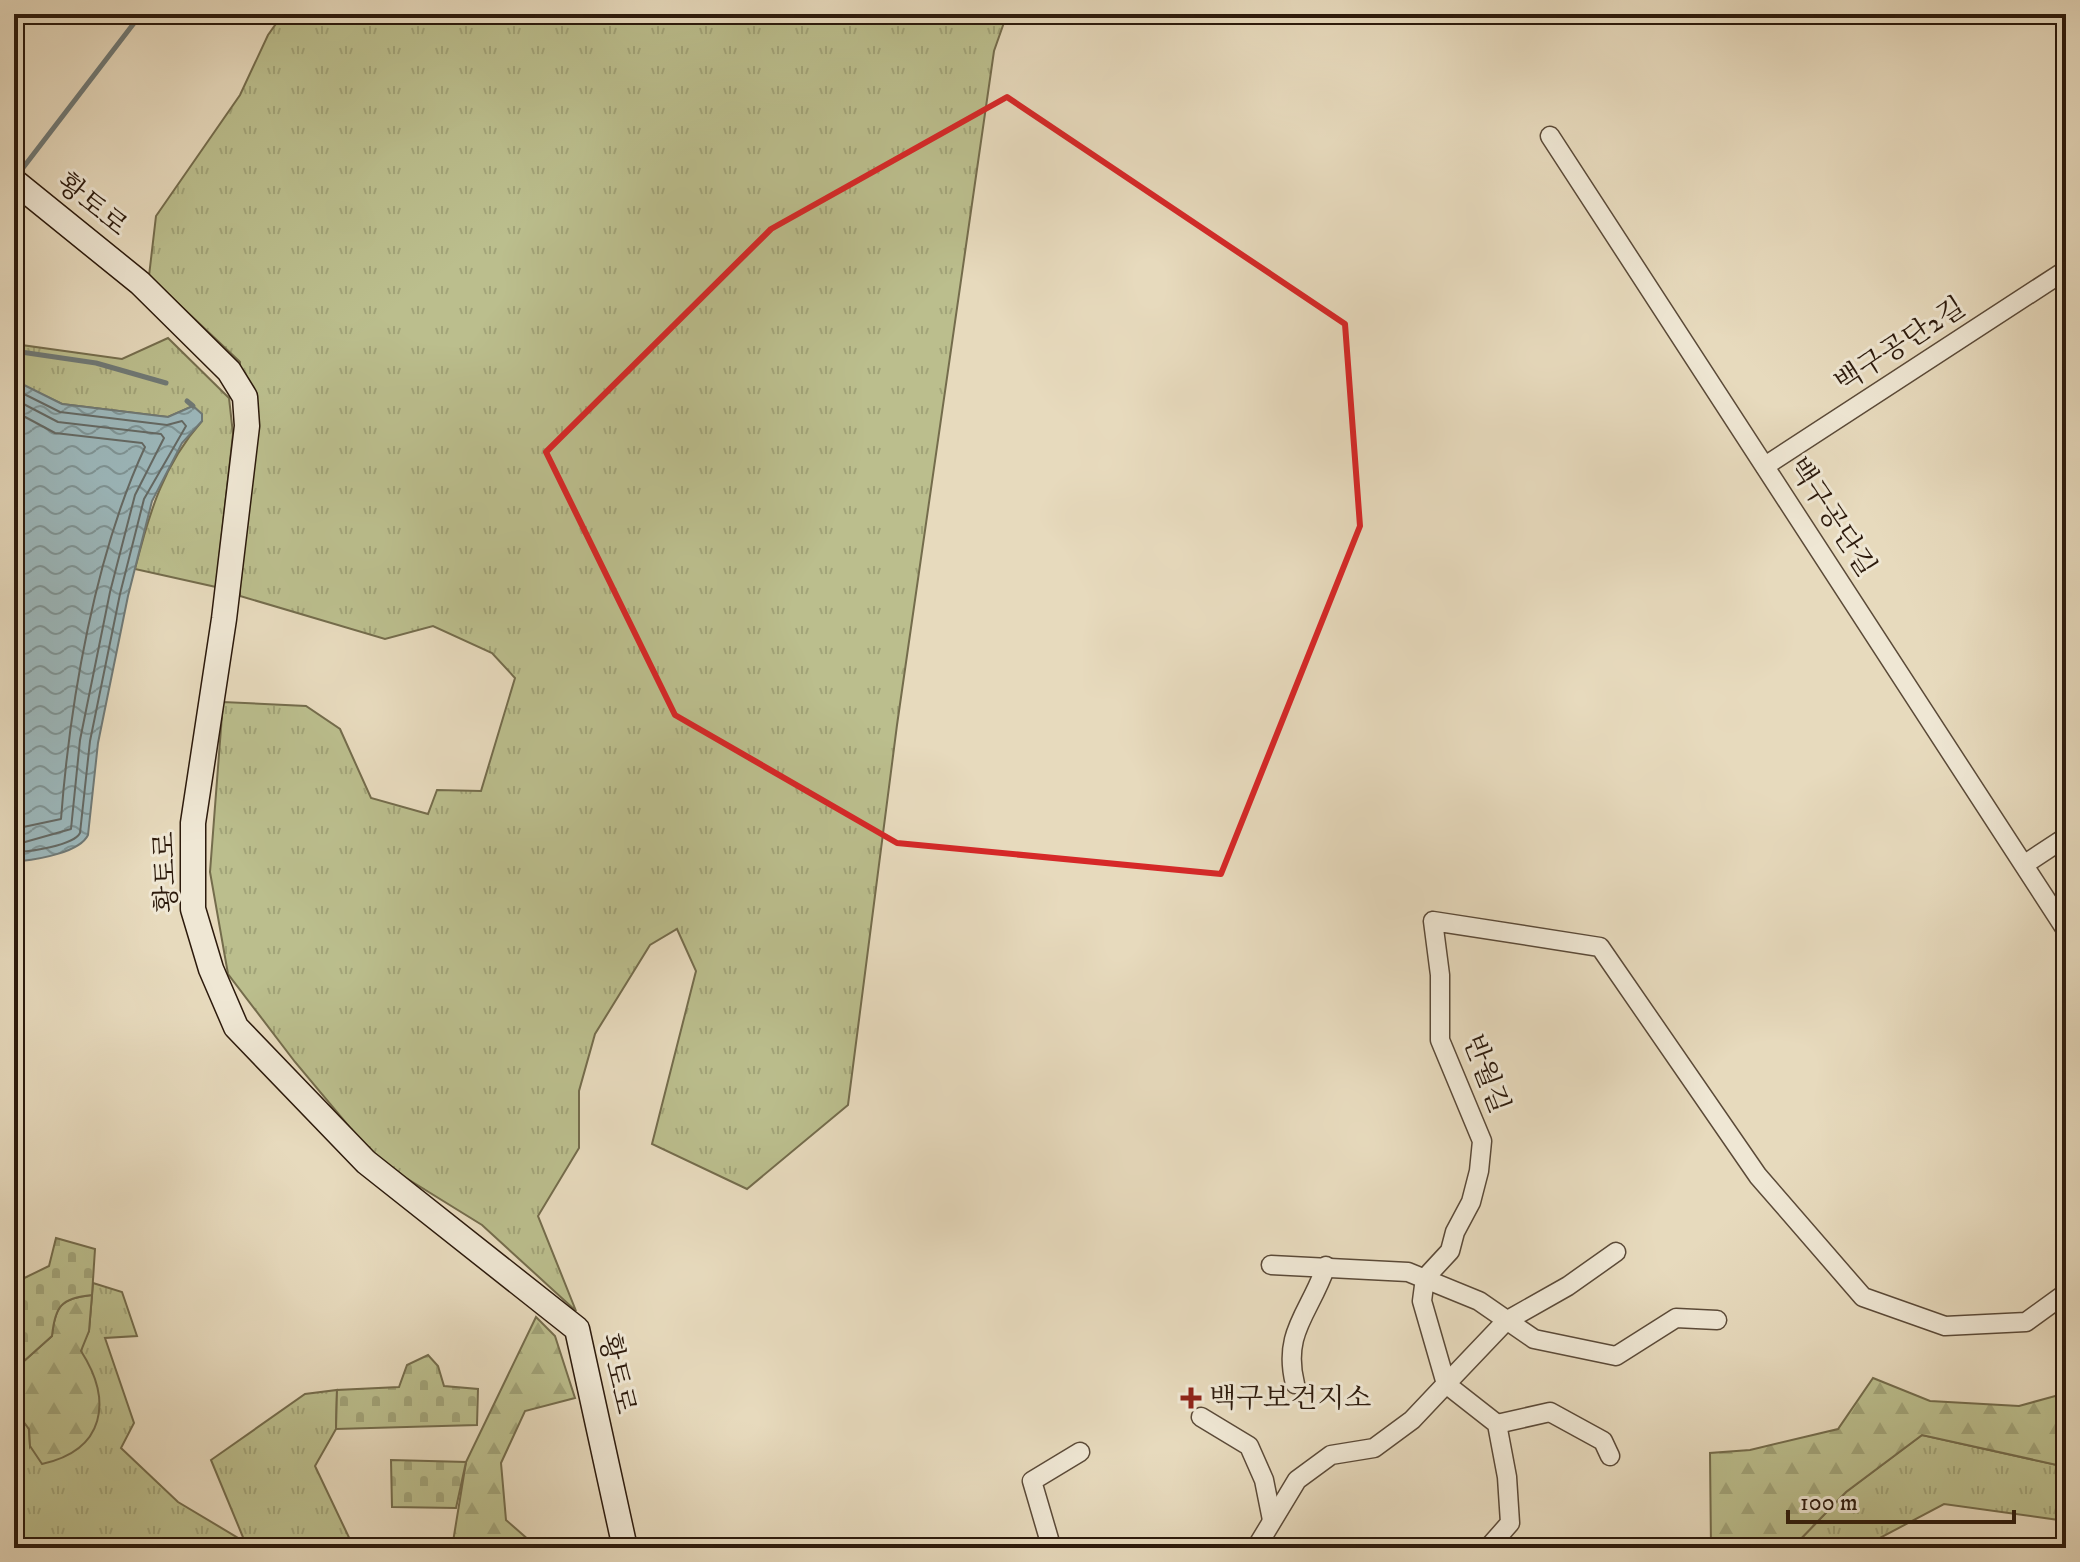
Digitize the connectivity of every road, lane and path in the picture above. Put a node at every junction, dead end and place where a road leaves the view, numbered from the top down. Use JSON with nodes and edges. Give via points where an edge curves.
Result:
{"nodes":[{"id":1,"x":1550,"y":136,"type":"dead end"},
{"id":2,"x":14,"y":181,"type":"edge"},
{"id":3,"x":2066,"y":270,"type":"edge"},
{"id":4,"x":1765,"y":466,"type":"junction"},
{"id":5,"x":2066,"y":837,"type":"edge"},
{"id":6,"x":2025,"y":864,"type":"junction"},
{"id":7,"x":2066,"y":930,"type":"edge"},
{"id":8,"x":1616,"y":1252,"type":"dead end"},
{"id":9,"x":1271,"y":1265,"type":"dead end"},
{"id":10,"x":1326,"y":1266,"type":"junction"},
{"id":11,"x":1425,"y":1278,"type":"junction"},
{"id":12,"x":2066,"y":1293,"type":"edge"},
{"id":13,"x":1717,"y":1320,"type":"dead end"},
{"id":14,"x":1506,"y":1321,"type":"junction"},
{"id":15,"x":1295,"y":1384,"type":"dead end"},
{"id":16,"x":1446,"y":1384,"type":"junction"},
{"id":17,"x":1201,"y":1417,"type":"dead end"},
{"id":18,"x":1497,"y":1424,"type":"junction"},
{"id":19,"x":1080,"y":1452,"type":"dead end"},
{"id":20,"x":1610,"y":1456,"type":"dead end"},
{"id":21,"x":1272,"y":1520,"type":"junction"},
{"id":22,"x":625,"y":1548,"type":"edge"},
{"id":23,"x":1045,"y":1548,"type":"edge"},
{"id":24,"x":1256,"y":1548,"type":"edge"},
{"id":25,"x":1488,"y":1548,"type":"edge"}],
"edges":[{"from":1,"to":4,"type":"street","name":"백구공단길"},
{"from":2,"to":22,"type":"main road","name":"황토로","via":[[140,283],[229,371],[245,397],[247,426],[224,619],[193,823],[193,909],[236,1027],[366,1162],[577,1329]]},
{"from":3,"to":4,"type":"street","name":"백구공단2길"},
{"from":4,"to":6,"type":"street","name":"백구공단길"},
{"from":5,"to":6,"type":"street"},
{"from":6,"to":7,"type":"street","name":"백구공단길"},
{"from":8,"to":14,"type":"street"},
{"from":9,"to":10,"type":"street"},
{"from":10,"to":11,"type":"street"},
{"from":10,"to":15,"type":"street","via":[[1294,1333],[1289,1359]]},
{"from":11,"to":12,"type":"street","name":"반월길","via":[[1450,1251],[1471,1202],[1482,1141],[1440,1040],[1433,921],[1600,947],[1758,1176],[1863,1297],[1945,1326],[2026,1322]]},
{"from":11,"to":14,"type":"street","via":[[1479,1301]]},
{"from":11,"to":16,"type":"street","via":[[1422,1301]]},
{"from":13,"to":14,"type":"street","via":[[1676,1318],[1616,1356],[1534,1339]]},
{"from":14,"to":16,"type":"street"},
{"from":16,"to":18,"type":"street"},
{"from":16,"to":21,"type":"street","via":[[1412,1420],[1374,1448],[1331,1455],[1297,1480]]},
{"from":17,"to":21,"type":"street","via":[[1249,1446],[1264,1480]]},
{"from":18,"to":20,"type":"street","via":[[1550,1412],[1603,1441]]},
{"from":18,"to":25,"type":"street","via":[[1510,1523]]},
{"from":19,"to":23,"type":"street","via":[[1032,1481],[1049,1539]]},
{"from":21,"to":24,"type":"street"}]}
